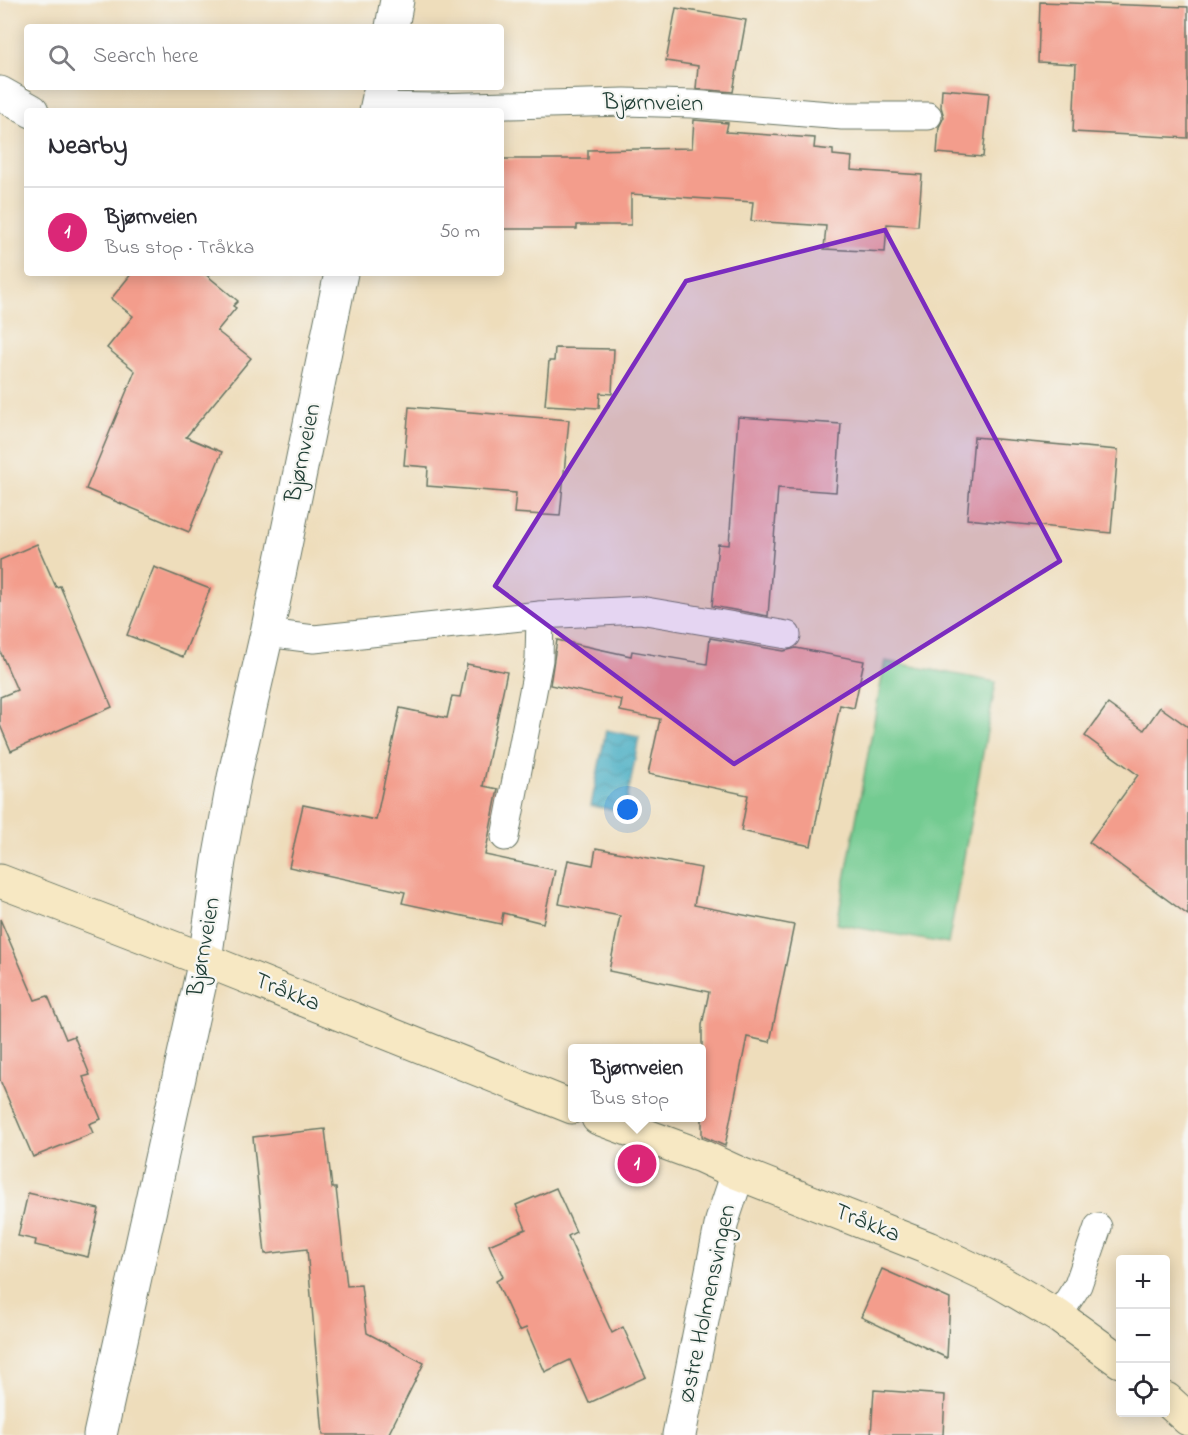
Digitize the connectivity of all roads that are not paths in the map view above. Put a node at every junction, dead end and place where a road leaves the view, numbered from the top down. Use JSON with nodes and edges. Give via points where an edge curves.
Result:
{"nodes":[{"id":1,"x":397,"y":0,"type":"edge"},
{"id":2,"x":393,"y":24,"type":"edge"},
{"id":3,"x":0,"y":93,"type":"edge"},
{"id":4,"x":378,"y":101,"type":"edge"},
{"id":5,"x":27,"y":108,"type":"edge"},
{"id":6,"x":928,"y":116,"type":"dead end"},
{"id":7,"x":340,"y":276,"type":"edge"},
{"id":8,"x":540,"y":615,"type":"junction"},
{"id":9,"x":267,"y":633,"type":"junction"},
{"id":10,"x":787,"y":635,"type":"dead end"},
{"id":11,"x":506,"y":837,"type":"dead end"},
{"id":12,"x":0,"y":881,"type":"edge"},
{"id":13,"x":205,"y":960,"type":"junction"},
{"id":14,"x":568,"y":1105,"type":"edge"},
{"id":15,"x":609,"y":1122,"type":"edge"},
{"id":16,"x":738,"y":1173,"type":"junction"},
{"id":17,"x":1098,"y":1227,"type":"dead end"},
{"id":18,"x":1058,"y":1316,"type":"junction"},
{"id":19,"x":1116,"y":1358,"type":"edge"},
{"id":20,"x":1170,"y":1403,"type":"edge"},
{"id":21,"x":1188,"y":1419,"type":"edge"},
{"id":22,"x":100,"y":1435,"type":"edge"},
{"id":23,"x":680,"y":1435,"type":"edge"}],
"edges":[{"from":1,"to":2,"type":"street"},
{"from":3,"to":5,"type":"street"},
{"from":4,"to":6,"type":"lane","name":"Bjørnveien","via":[[434,107],[625,102],[842,116]]},
{"from":7,"to":9,"type":"street","name":"Bjørnveien"},
{"from":8,"to":9,"type":"lane","via":[[314,639]]},
{"from":8,"to":10,"type":"lane","via":[[640,610]]},
{"from":8,"to":11,"type":"lane","via":[[539,660]]},
{"from":9,"to":13,"type":"street","name":"Bjørnveien","via":[[234,778]]},
{"from":12,"to":13,"type":"street","name":"Tråkka"},
{"from":13,"to":14,"type":"street","name":"Tråkka"},
{"from":13,"to":22,"type":"street","name":"Bjørnveien"},
{"from":15,"to":16,"type":"street","name":"Tråkka"},
{"from":16,"to":18,"type":"street","name":"Tråkka","via":[[928,1248],[998,1281]]},
{"from":16,"to":23,"type":"street","name":"Østre Holmensvingen","via":[[722,1221]]},
{"from":17,"to":18,"type":"lane","via":[[1078,1285]]},
{"from":18,"to":19,"type":"street","name":"Tråkka"},
{"from":20,"to":21,"type":"street"}]}
